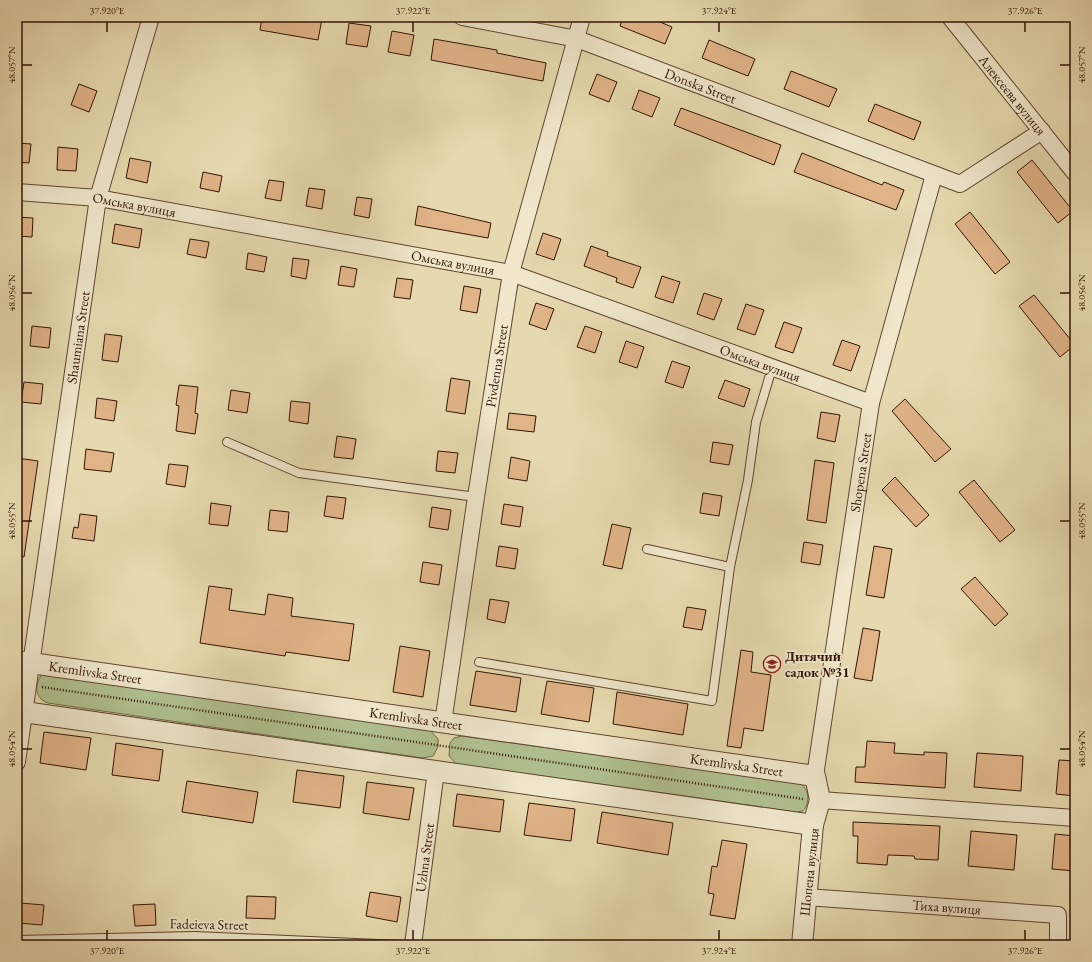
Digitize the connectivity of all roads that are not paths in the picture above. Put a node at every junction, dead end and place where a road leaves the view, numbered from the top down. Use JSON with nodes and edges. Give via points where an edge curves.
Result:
{"nodes":[{"id":1,"x":151,"y":17,"type":"edge"},
{"id":2,"x":462,"y":17,"type":"edge"},
{"id":3,"x":582,"y":17,"type":"edge"},
{"id":4,"x":950,"y":17,"type":"edge"},
{"id":5,"x":577,"y":39,"type":"junction"},
{"id":6,"x":1042,"y":131,"type":"junction"},
{"id":7,"x":1075,"y":173,"type":"edge"},
{"id":8,"x":934,"y":175,"type":"junction"},
{"id":9,"x":17,"y":192,"type":"edge"},
{"id":10,"x":98,"y":198,"type":"junction"},
{"id":11,"x":511,"y":273,"type":"junction"},
{"id":12,"x":772,"y":368,"type":"junction"},
{"id":13,"x":871,"y":403,"type":"junction"},
{"id":14,"x":227,"y":442,"type":"dead end"},
{"id":15,"x":476,"y":497,"type":"junction"},
{"id":16,"x":648,"y":549,"type":"dead end"},
{"id":17,"x":730,"y":568,"type":"junction"},
{"id":18,"x":24,"y":662,"type":"edge"},
{"id":19,"x":479,"y":662,"type":"dead end"},
{"id":20,"x":21,"y":711,"type":"edge"},
{"id":21,"x":443,"y":723,"type":"junction"},
{"id":22,"x":17,"y":762,"type":"edge"},
{"id":23,"x":436,"y":771,"type":"junction"},
{"id":24,"x":815,"y":776,"type":"junction"},
{"id":25,"x":820,"y":800,"type":"junction"},
{"id":26,"x":1075,"y":818,"type":"edge"},
{"id":27,"x":812,"y":825,"type":"junction"},
{"id":28,"x":806,"y":897,"type":"junction"},
{"id":29,"x":17,"y":940,"type":"edge"},
{"id":30,"x":400,"y":945,"type":"edge"},
{"id":31,"x":413,"y":945,"type":"edge"},
{"id":32,"x":802,"y":945,"type":"edge"},
{"id":33,"x":1058,"y":945,"type":"edge"}],
"edges":[{"from":1,"to":10,"type":"street","name":"Shaumiana Street"},
{"from":2,"to":5,"type":"street","name":"Donska Street"},
{"from":3,"to":5,"type":"street","name":"Pivdenna Street"},
{"from":4,"to":6,"type":"street","name":"Алексєєва вулиця"},
{"from":5,"to":8,"type":"street","name":"Donska Street"},
{"from":5,"to":11,"type":"street","name":"Pivdenna Street"},
{"from":6,"to":7,"type":"street","name":"Алексєєва вулиця"},
{"from":6,"to":8,"type":"street","name":"Donska Street","via":[[960,184]]},
{"from":8,"to":13,"type":"street","name":"Shopena Street"},
{"from":9,"to":10,"type":"street","name":"Омська вулиця"},
{"from":10,"to":11,"type":"street","name":"Омська вулиця"},
{"from":10,"to":18,"type":"street","name":"Shaumiana Street"},
{"from":11,"to":12,"type":"street","name":"Омська вулиця"},
{"from":11,"to":15,"type":"street","name":"Pivdenna Street"},
{"from":12,"to":13,"type":"street","name":"Омська вулиця"},
{"from":12,"to":17,"type":"lane","via":[[756,422],[748,480]]},
{"from":13,"to":24,"type":"street","name":"Shopena Street"},
{"from":14,"to":15,"type":"lane","via":[[299,473]]},
{"from":15,"to":21,"type":"street","name":"Pivdenna Street"},
{"from":16,"to":17,"type":"lane"},
{"from":17,"to":19,"type":"lane","via":[[712,701]]},
{"from":18,"to":20,"type":"street","name":"Shaumiana Street","via":[[28,685]]},
{"from":18,"to":21,"type":"street","name":"Kremlivska Street"},
{"from":20,"to":22,"type":"street"},
{"from":20,"to":23,"type":"street"},
{"from":21,"to":24,"type":"street","name":"Kremlivska Street"},
{"from":23,"to":27,"type":"street"},
{"from":23,"to":31,"type":"street","name":"Uzhna Street"},
{"from":24,"to":25,"type":"street","name":"Шопена вулиця"},
{"from":25,"to":26,"type":"street"},
{"from":25,"to":27,"type":"street","name":"Шопена вулиця"},
{"from":27,"to":28,"type":"street","name":"Шопена вулиця"},
{"from":28,"to":32,"type":"street","name":"Шопена вулиця"},
{"from":28,"to":33,"type":"street","name":"Тиха вулиця","via":[[1058,915]]},
{"from":29,"to":30,"type":"lane","name":"Fadeieva Street","via":[[195,936]]}]}
